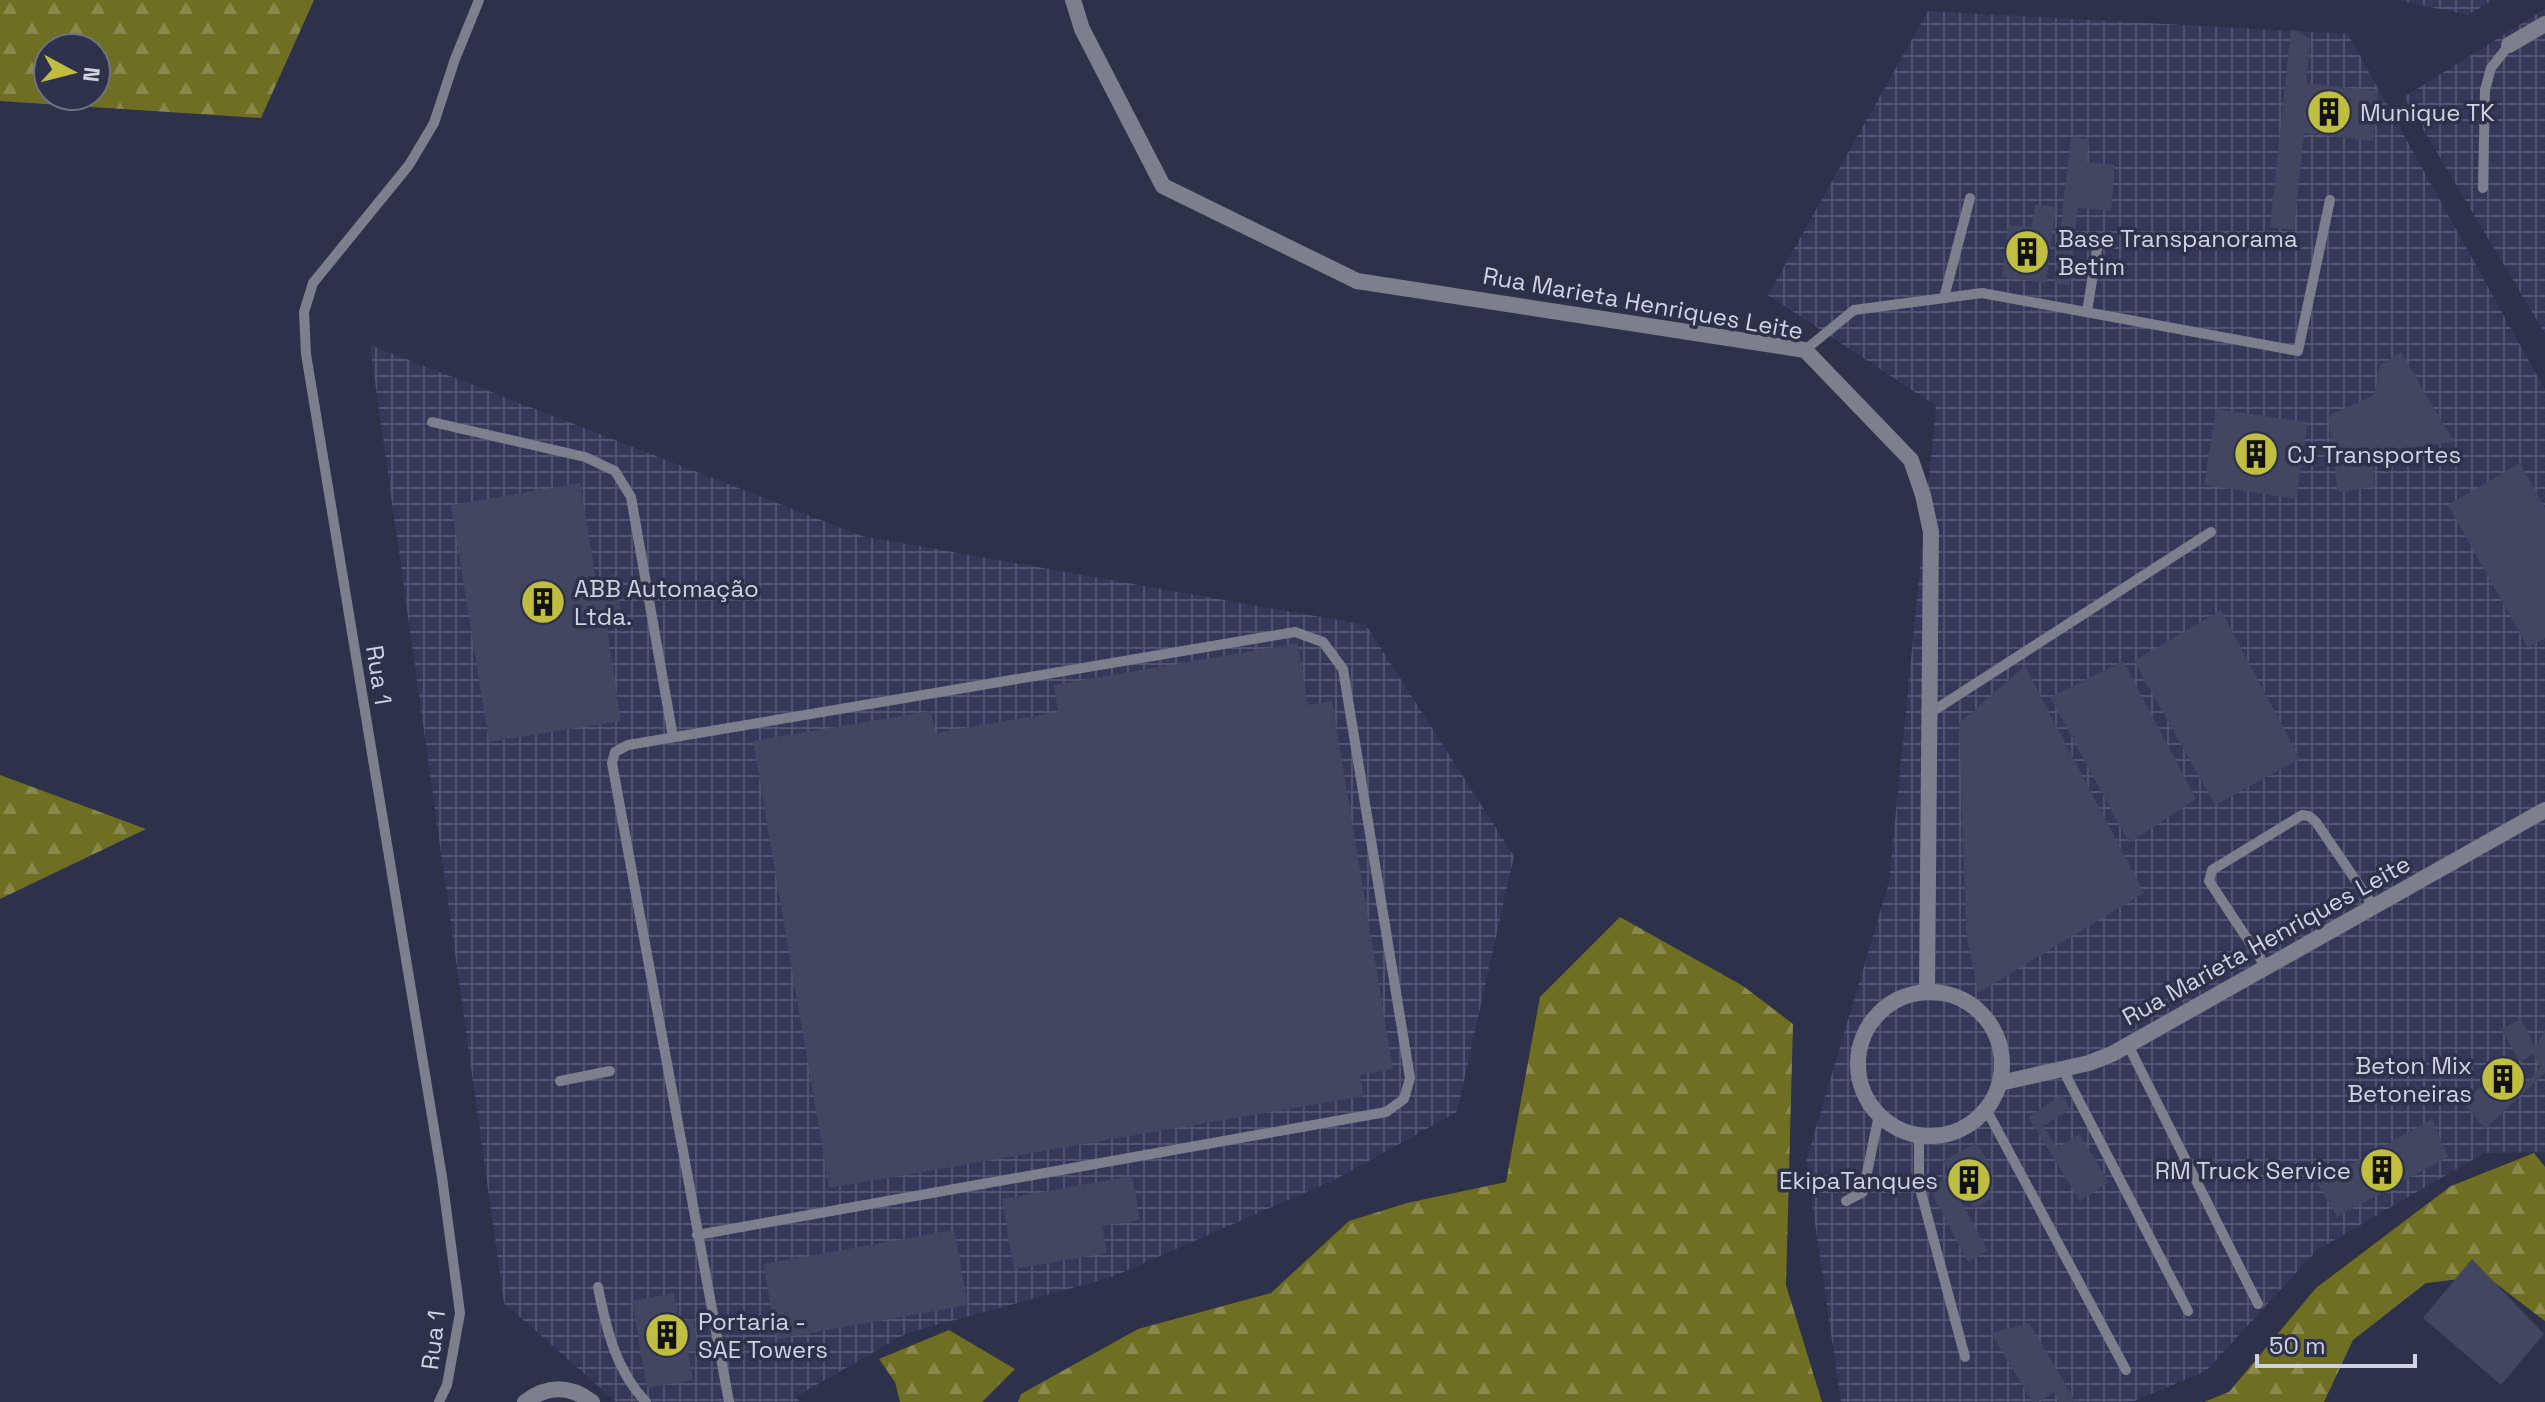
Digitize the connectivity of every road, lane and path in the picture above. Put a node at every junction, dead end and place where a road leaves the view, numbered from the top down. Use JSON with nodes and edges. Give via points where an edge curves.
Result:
{"nodes":[{"id":1,"x":479,"y":0,"type":"edge"},
{"id":2,"x":1073,"y":0,"type":"edge"},
{"id":3,"x":2545,"y":24,"type":"edge"},
{"id":4,"x":2509,"y":45,"type":"joint"},
{"id":5,"x":2483,"y":188,"type":"dead end"},
{"id":6,"x":1970,"y":198,"type":"dead end"},
{"id":7,"x":2330,"y":200,"type":"dead end"},
{"id":8,"x":2098,"y":243,"type":"dead end"},
{"id":9,"x":1944,"y":298,"type":"junction"},
{"id":10,"x":2087,"y":312,"type":"junction"},
{"id":11,"x":1805,"y":350,"type":"junction"},
{"id":12,"x":432,"y":422,"type":"dead end"},
{"id":13,"x":2211,"y":532,"type":"dead end"},
{"id":14,"x":1930,"y":713,"type":"junction"},
{"id":15,"x":673,"y":737,"type":"junction"},
{"id":16,"x":2545,"y":810,"type":"edge"},
{"id":17,"x":2374,"y":907,"type":"junction"},
{"id":18,"x":2266,"y":967,"type":"junction"},
{"id":19,"x":1927,"y":992,"type":"junction"},
{"id":20,"x":2128,"y":1045,"type":"junction"},
{"id":21,"x":2063,"y":1070,"type":"junction"},
{"id":22,"x":610,"y":1071,"type":"dead end"},
{"id":23,"x":560,"y":1081,"type":"dead end"},
{"id":24,"x":2000,"y":1083,"type":"junction"},
{"id":25,"x":1986,"y":1109,"type":"junction"},
{"id":26,"x":1879,"y":1115,"type":"junction"},
{"id":27,"x":1919,"y":1135,"type":"junction"},
{"id":28,"x":1846,"y":1201,"type":"dead end"},
{"id":29,"x":697,"y":1235,"type":"junction"},
{"id":30,"x":598,"y":1287,"type":"dead end"},
{"id":31,"x":2258,"y":1304,"type":"dead end"},
{"id":32,"x":2188,"y":1311,"type":"dead end"},
{"id":33,"x":1965,"y":1357,"type":"dead end"},
{"id":34,"x":2126,"y":1370,"type":"dead end"},
{"id":35,"x":439,"y":1402,"type":"edge"},
{"id":36,"x":525,"y":1402,"type":"edge"},
{"id":37,"x":592,"y":1402,"type":"edge"},
{"id":38,"x":646,"y":1402,"type":"edge"},
{"id":39,"x":729,"y":1402,"type":"edge"}],
"edges":[{"from":1,"to":35,"type":"lane","name":"Rua 1","via":[[434,123],[409,165],[313,283],[304,312],[306,354],[460,1313]]},
{"from":2,"to":11,"type":"street","name":"Rua Marieta Henriques Leite","via":[[1082,29],[1163,186],[1357,281]]},
{"from":3,"to":4,"type":"street"},
{"from":4,"to":5,"type":"lane","via":[[2491,68],[2485,90]]},
{"from":6,"to":9,"type":"lane"},
{"from":7,"to":10,"type":"lane","via":[[2298,351]]},
{"from":8,"to":10,"type":"lane"},
{"from":9,"to":10,"type":"lane","via":[[1982,293]]},
{"from":9,"to":11,"type":"lane","via":[[1854,310]]},
{"from":11,"to":14,"type":"street","name":"Rua Marieta Henriques Leite","via":[[1911,460],[1919,483],[1931,532]]},
{"from":12,"to":15,"type":"lane","via":[[585,457],[615,471],[631,497]]},
{"from":13,"to":14,"type":"lane"},
{"from":14,"to":19,"type":"street","name":"Rua Marieta Henriques Leite"},
{"from":15,"to":29,"type":"lane","via":[[628,745],[615,752],[612,763]]},
{"from":15,"to":29,"type":"lane","via":[[1295,632],[1323,642],[1343,669],[1410,1078],[1404,1099],[1386,1112]]},
{"from":16,"to":17,"type":"street","name":"Rua Marieta Henriques Leite"},
{"from":17,"to":18,"type":"street","name":"Rua Marieta Henriques Leite"},
{"from":17,"to":18,"type":"lane","via":[[2316,822],[2302,815],[2212,870],[2209,881]]},
{"from":18,"to":20,"type":"street","name":"Rua Marieta Henriques Leite"},
{"from":19,"to":24,"type":"street","via":[[1970,1003],[1991,1024],[2001,1052]]},
{"from":19,"to":26,"type":"street","via":[[1885,1008],[1866,1031],[1859,1075]]},
{"from":20,"to":21,"type":"street","name":"Rua Marieta Henriques Leite"},
{"from":20,"to":31,"type":"lane"},
{"from":21,"to":24,"type":"street","name":"Rua Marieta Henriques Leite"},
{"from":21,"to":32,"type":"lane"},
{"from":22,"to":23,"type":"lane"},
{"from":24,"to":25,"type":"street"},
{"from":25,"to":27,"type":"street","via":[[1963,1128]]},
{"from":25,"to":34,"type":"lane"},
{"from":26,"to":27,"type":"street"},
{"from":26,"to":28,"type":"lane","via":[[1863,1192]]},
{"from":27,"to":33,"type":"lane","via":[[1919,1185]]},
{"from":29,"to":39,"type":"lane"},
{"from":30,"to":38,"type":"lane","via":[[622,1370]]},
{"from":36,"to":37,"type":"street","via":[[558,1387]]}]}
